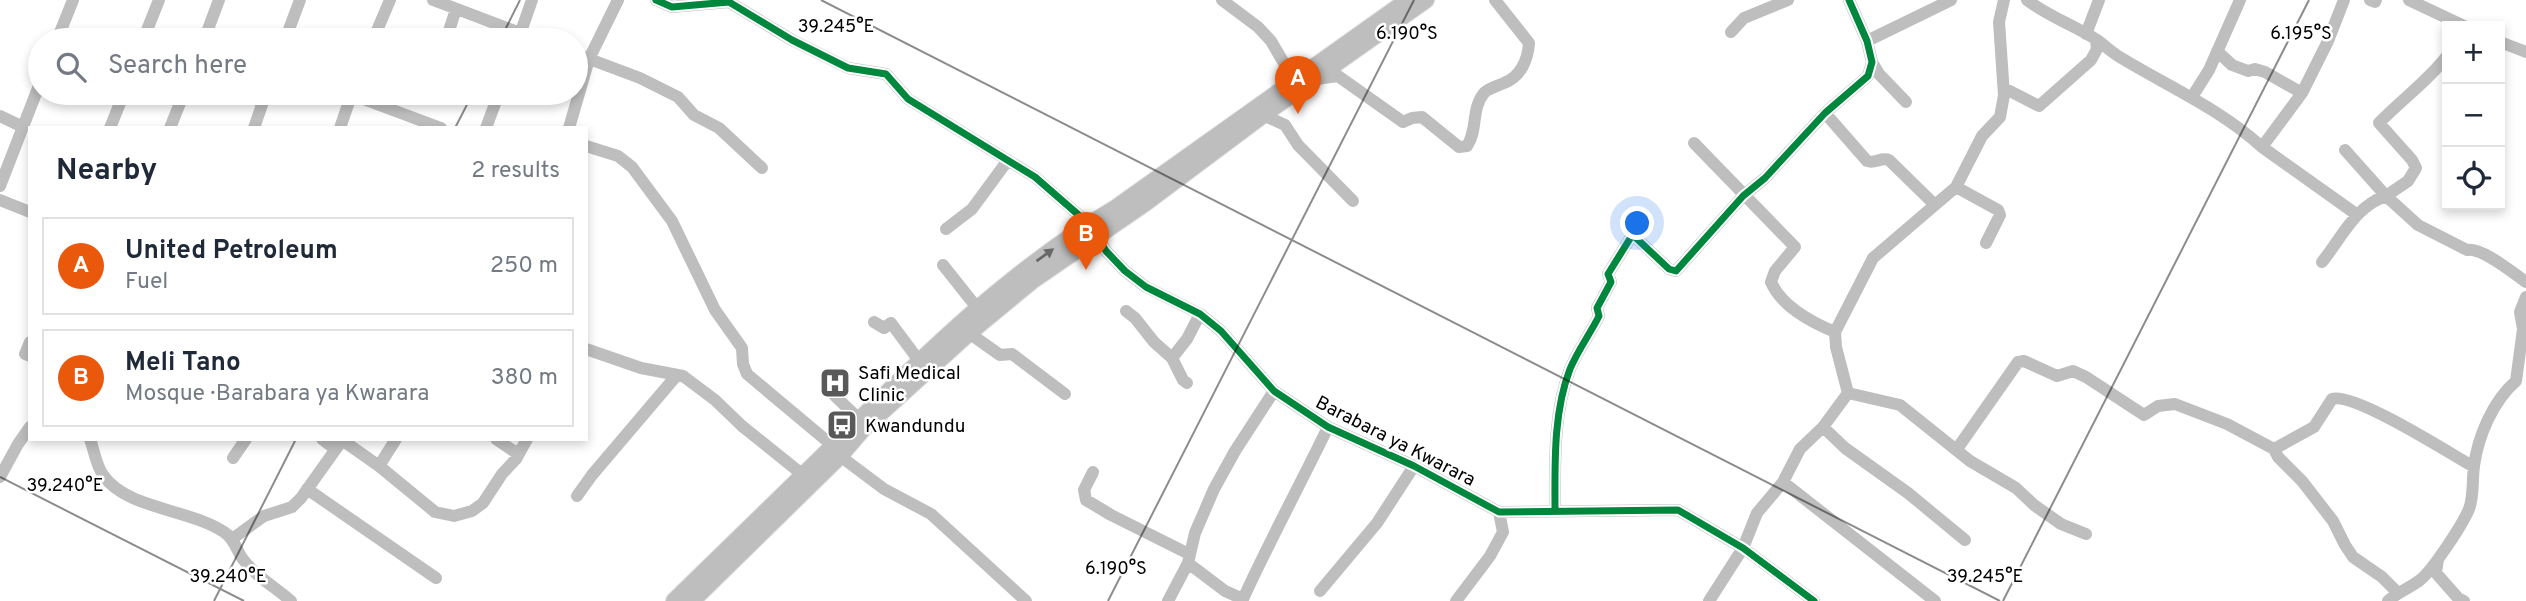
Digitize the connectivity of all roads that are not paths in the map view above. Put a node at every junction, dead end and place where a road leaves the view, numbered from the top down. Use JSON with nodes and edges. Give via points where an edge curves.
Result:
{"nodes":[{"id":1,"x":73,"y":0,"type":"edge"},
{"id":2,"x":159,"y":0,"type":"edge"},
{"id":3,"x":219,"y":0,"type":"edge"},
{"id":4,"x":300,"y":0,"type":"edge"},
{"id":5,"x":390,"y":0,"type":"edge"},
{"id":6,"x":433,"y":0,"type":"edge"},
{"id":7,"x":532,"y":0,"type":"edge"},
{"id":8,"x":618,"y":0,"type":"edge"},
{"id":9,"x":656,"y":0,"type":"edge"},
{"id":10,"x":1222,"y":0,"type":"edge"},
{"id":11,"x":1408,"y":0,"type":"edge"},
{"id":12,"x":1426,"y":0,"type":"edge"},
{"id":13,"x":1495,"y":0,"type":"edge"},
{"id":14,"x":1788,"y":0,"type":"edge"},
{"id":15,"x":1849,"y":0,"type":"edge"},
{"id":16,"x":1951,"y":0,"type":"edge"},
{"id":17,"x":2004,"y":0,"type":"edge"},
{"id":18,"x":2027,"y":0,"type":"edge"},
{"id":19,"x":2099,"y":0,"type":"edge"},
{"id":20,"x":2344,"y":0,"type":"edge"},
{"id":21,"x":2370,"y":0,"type":"edge"},
{"id":22,"x":2376,"y":0,"type":"edge"},
{"id":23,"x":2409,"y":0,"type":"edge"},
{"id":24,"x":2238,"y":1,"type":"edge"},
{"id":25,"x":684,"y":3,"type":"edge"},
{"id":26,"x":456,"y":9,"type":"junction"},
{"id":27,"x":2453,"y":21,"type":"edge"},
{"id":28,"x":62,"y":28,"type":"edge"},
{"id":29,"x":148,"y":28,"type":"edge"},
{"id":30,"x":208,"y":28,"type":"edge"},
{"id":31,"x":290,"y":28,"type":"edge"},
{"id":32,"x":378,"y":28,"type":"edge"},
{"id":33,"x":450,"y":28,"type":"edge"},
{"id":34,"x":499,"y":28,"type":"edge"},
{"id":35,"x":522,"y":28,"type":"edge"},
{"id":36,"x":1731,"y":32,"type":"dead end"},
{"id":37,"x":2091,"y":37,"type":"junction"},
{"id":38,"x":1867,"y":41,"type":"junction"},
{"id":39,"x":2505,"y":44,"type":"edge"},
{"id":40,"x":2217,"y":51,"type":"junction"},
{"id":41,"x":2526,"y":52,"type":"edge"},
{"id":42,"x":589,"y":59,"type":"junction"},
{"id":43,"x":588,"y":62,"type":"edge"},
{"id":44,"x":1872,"y":62,"type":"junction"},
{"id":45,"x":2442,"y":63,"type":"edge"},
{"id":46,"x":1316,"y":80,"type":"junction"},
{"id":47,"x":1297,"y":86,"type":"junction"},
{"id":48,"x":2004,"y":88,"type":"junction"},
{"id":49,"x":2302,"y":93,"type":"junction"},
{"id":50,"x":2192,"y":97,"type":"junction"},
{"id":51,"x":1906,"y":102,"type":"dead end"},
{"id":52,"x":32,"y":105,"type":"edge"},
{"id":53,"x":119,"y":105,"type":"edge"},
{"id":54,"x":179,"y":105,"type":"edge"},
{"id":55,"x":262,"y":105,"type":"edge"},
{"id":56,"x":347,"y":105,"type":"edge"},
{"id":57,"x":381,"y":105,"type":"edge"},
{"id":58,"x":495,"y":105,"type":"edge"},
{"id":59,"x":576,"y":105,"type":"edge"},
{"id":60,"x":1825,"y":113,"type":"junction"},
{"id":61,"x":1263,"y":115,"type":"junction"},
{"id":62,"x":0,"y":116,"type":"edge"},
{"id":63,"x":111,"y":126,"type":"edge"},
{"id":64,"x":171,"y":126,"type":"edge"},
{"id":65,"x":255,"y":126,"type":"edge"},
{"id":66,"x":341,"y":126,"type":"edge"},
{"id":67,"x":436,"y":126,"type":"edge"},
{"id":68,"x":487,"y":126,"type":"edge"},
{"id":69,"x":570,"y":126,"type":"edge"},
{"id":70,"x":23,"y":127,"type":"junction"},
{"id":71,"x":1694,"y":143,"type":"dead end"},
{"id":72,"x":588,"y":147,"type":"edge"},
{"id":73,"x":2262,"y":147,"type":"junction"},
{"id":74,"x":2345,"y":150,"type":"dead end"},
{"id":75,"x":1008,"y":160,"type":"junction"},
{"id":76,"x":762,"y":168,"type":"dead end"},
{"id":77,"x":0,"y":187,"type":"edge"},
{"id":78,"x":1956,"y":187,"type":"junction"},
{"id":79,"x":1743,"y":196,"type":"junction"},
{"id":80,"x":2386,"y":196,"type":"junction"},
{"id":81,"x":0,"y":200,"type":"edge"},
{"id":82,"x":1353,"y":201,"type":"dead end"},
{"id":83,"x":1935,"y":205,"type":"junction"},
{"id":84,"x":28,"y":211,"type":"edge"},
{"id":85,"x":2356,"y":214,"type":"junction"},
{"id":86,"x":946,"y":229,"type":"dead end"},
{"id":87,"x":1093,"y":231,"type":"junction"},
{"id":88,"x":1986,"y":243,"type":"dead end"},
{"id":89,"x":2322,"y":262,"type":"dead end"},
{"id":90,"x":943,"y":265,"type":"dead end"},
{"id":91,"x":2526,"y":282,"type":"edge"},
{"id":92,"x":1007,"y":293,"type":"junction"},
{"id":93,"x":2526,"y":297,"type":"edge"},
{"id":94,"x":978,"y":309,"type":"junction"},
{"id":95,"x":1126,"y":311,"type":"dead end"},
{"id":96,"x":1200,"y":314,"type":"junction"},
{"id":97,"x":874,"y":322,"type":"dead end"},
{"id":98,"x":1835,"y":332,"type":"junction"},
{"id":99,"x":969,"y":333,"type":"junction"},
{"id":100,"x":588,"y":350,"type":"edge"},
{"id":101,"x":1172,"y":358,"type":"junction"},
{"id":102,"x":920,"y":362,"type":"junction"},
{"id":103,"x":677,"y":375,"type":"junction"},
{"id":104,"x":1188,"y":383,"type":"dead end"},
{"id":105,"x":2521,"y":383,"type":"edge"},
{"id":106,"x":1274,"y":391,"type":"junction"},
{"id":107,"x":1848,"y":393,"type":"junction"},
{"id":108,"x":1065,"y":394,"type":"dead end"},
{"id":109,"x":834,"y":395,"type":"dead end"},
{"id":110,"x":859,"y":419,"type":"junction"},
{"id":111,"x":1328,"y":427,"type":"junction"},
{"id":112,"x":1823,"y":427,"type":"junction"},
{"id":113,"x":28,"y":430,"type":"edge"},
{"id":114,"x":91,"y":441,"type":"edge"},
{"id":115,"x":245,"y":441,"type":"edge"},
{"id":116,"x":395,"y":441,"type":"edge"},
{"id":117,"x":499,"y":441,"type":"edge"},
{"id":118,"x":526,"y":441,"type":"edge"},
{"id":119,"x":340,"y":443,"type":"edge"},
{"id":120,"x":2274,"y":449,"type":"junction"},
{"id":121,"x":1957,"y":450,"type":"junction"},
{"id":122,"x":836,"y":451,"type":"junction"},
{"id":123,"x":519,"y":454,"type":"junction"},
{"id":124,"x":233,"y":458,"type":"dead end"},
{"id":125,"x":379,"y":466,"type":"junction"},
{"id":126,"x":1414,"y":466,"type":"junction"},
{"id":127,"x":2474,"y":467,"type":"junction"},
{"id":128,"x":1093,"y":472,"type":"dead end"},
{"id":129,"x":803,"y":475,"type":"junction"},
{"id":130,"x":0,"y":478,"type":"edge"},
{"id":131,"x":1783,"y":482,"type":"junction"},
{"id":132,"x":307,"y":489,"type":"junction"},
{"id":133,"x":577,"y":496,"type":"dead end"},
{"id":134,"x":1555,"y":511,"type":"junction"},
{"id":135,"x":1499,"y":512,"type":"junction"},
{"id":136,"x":2086,"y":534,"type":"dead end"},
{"id":137,"x":232,"y":539,"type":"junction"},
{"id":138,"x":1965,"y":540,"type":"dead end"},
{"id":139,"x":1743,"y":548,"type":"junction"},
{"id":140,"x":1189,"y":558,"type":"junction"},
{"id":141,"x":2438,"y":558,"type":"junction"},
{"id":142,"x":436,"y":578,"type":"dead end"},
{"id":143,"x":1320,"y":591,"type":"dead end"},
{"id":144,"x":2393,"y":597,"type":"edge"},
{"id":145,"x":291,"y":601,"type":"edge"},
{"id":146,"x":674,"y":601,"type":"edge"},
{"id":147,"x":692,"y":601,"type":"edge"},
{"id":148,"x":1026,"y":601,"type":"edge"},
{"id":149,"x":1168,"y":601,"type":"edge"},
{"id":150,"x":1456,"y":601,"type":"edge"},
{"id":151,"x":1709,"y":601,"type":"edge"},
{"id":152,"x":1814,"y":601,"type":"edge"},
{"id":153,"x":1935,"y":601,"type":"edge"},
{"id":154,"x":2464,"y":601,"type":"edge"}],
"edges":[{"from":1,"to":28,"type":"street"},
{"from":2,"to":29,"type":"street"},
{"from":3,"to":30,"type":"street"},
{"from":4,"to":31,"type":"street"},
{"from":5,"to":32,"type":"street"},
{"from":6,"to":26,"type":"street"},
{"from":7,"to":35,"type":"street"},
{"from":8,"to":42,"type":"street"},
{"from":9,"to":25,"type":"street","name":"Barabara ya Kwarara","via":[[672,7]]},
{"from":10,"to":47,"type":"street","via":[[1271,41]]},
{"from":11,"to":47,"type":"main road"},
{"from":12,"to":46,"type":"main road"},
{"from":13,"to":46,"type":"street","via":[[1529,43],[1528,58],[1512,80],[1486,91],[1475,109],[1473,137],[1467,146],[1459,147],[1422,117],[1403,122],[1338,76]]},
{"from":14,"to":36,"type":"street","via":[[1744,18]]},
{"from":15,"to":38,"type":"street"},
{"from":16,"to":38,"type":"street"},
{"from":17,"to":48,"type":"street","via":[[1999,22]]},
{"from":18,"to":37,"type":"street"},
{"from":19,"to":37,"type":"street"},
{"from":20,"to":49,"type":"street"},
{"from":21,"to":22,"type":"street"},
{"from":23,"to":27,"type":"street"},
{"from":24,"to":40,"type":"street"},
{"from":25,"to":75,"type":"street","name":"Barabara ya Kwarara","via":[[729,2],[848,68],[886,74],[908,99]]},
{"from":26,"to":33,"type":"street"},
{"from":26,"to":34,"type":"street"},
{"from":37,"to":48,"type":"street","via":[[2097,49],[2091,60],[2039,106]]},
{"from":37,"to":50,"type":"street"},
{"from":38,"to":44,"type":"street"},
{"from":39,"to":41,"type":"street"},
{"from":40,"to":49,"type":"street","via":[[2232,65],[2265,72]]},
{"from":40,"to":50,"type":"street"},
{"from":42,"to":43,"type":"street"},
{"from":42,"to":76,"type":"street","via":[[678,97]]},
{"from":44,"to":51,"type":"street"},
{"from":44,"to":60,"type":"street","via":[[1868,76]]},
{"from":45,"to":80,"type":"street","via":[[2379,123],[2416,168]]},
{"from":46,"to":47,"type":"main road"},
{"from":47,"to":61,"type":"main road"},
{"from":47,"to":87,"type":"main road","via":[[1114,209]]},
{"from":48,"to":78,"type":"street","via":[[2000,117],[1982,136]]},
{"from":49,"to":73,"type":"street"},
{"from":50,"to":73,"type":"street"},
{"from":52,"to":70,"type":"street"},
{"from":53,"to":63,"type":"street"},
{"from":54,"to":64,"type":"street"},
{"from":55,"to":65,"type":"street"},
{"from":56,"to":66,"type":"street"},
{"from":57,"to":67,"type":"street"},
{"from":58,"to":68,"type":"street"},
{"from":59,"to":69,"type":"street"},
{"from":60,"to":79,"type":"street"},
{"from":60,"to":83,"type":"street","via":[[1867,161],[1889,160]]},
{"from":61,"to":82,"type":"street","via":[[1285,125],[1298,145]]},
{"from":61,"to":87,"type":"main road"},
{"from":62,"to":70,"type":"street"},
{"from":70,"to":77,"type":"street"},
{"from":71,"to":79,"type":"street"},
{"from":72,"to":122,"type":"street","via":[[618,156],[632,167],[672,220],[715,310],[742,348],[747,374]]},
{"from":73,"to":85,"type":"street"},
{"from":74,"to":80,"type":"street"},
{"from":75,"to":86,"type":"street","via":[[972,209]]},
{"from":75,"to":87,"type":"street","name":"Barabara ya Kwarara","via":[[1035,177]]},
{"from":78,"to":83,"type":"street"},
{"from":78,"to":88,"type":"street","via":[[1998,209],[2000,215]]},
{"from":79,"to":98,"type":"street","via":[[1795,247],[1776,271],[1771,282],[1774,289],[1811,322]]},
{"from":79,"to":134,"type":"street","via":[[1676,271],[1631,237],[1608,274],[1611,282],[1597,308],[1599,316],[1569,372],[1560,408]]},
{"from":80,"to":85,"type":"street"},
{"from":80,"to":91,"type":"street","via":[[2418,225],[2485,254]]},
{"from":81,"to":84,"type":"street"},
{"from":83,"to":98,"type":"street","via":[[1873,258]]},
{"from":85,"to":89,"type":"street"},
{"from":87,"to":92,"type":"main road","via":[[1032,281]]},
{"from":87,"to":96,"type":"street","name":"Barabara ya Kwarara","via":[[1125,271]]},
{"from":90,"to":94,"type":"street"},
{"from":92,"to":94,"type":"main road"},
{"from":92,"to":99,"type":"main road"},
{"from":93,"to":105,"type":"street","via":[[2520,312]]},
{"from":94,"to":102,"type":"main road"},
{"from":95,"to":101,"type":"street"},
{"from":96,"to":101,"type":"street"},
{"from":96,"to":106,"type":"street","name":"Barabara ya Kwarara"},
{"from":97,"to":102,"type":"street","via":[[884,328],[891,323]]},
{"from":98,"to":107,"type":"street"},
{"from":99,"to":108,"type":"street","via":[[1000,355],[1012,354]]},
{"from":99,"to":122,"type":"main road"},
{"from":100,"to":103,"type":"street"},
{"from":101,"to":104,"type":"street"},
{"from":102,"to":110,"type":"main road"},
{"from":103,"to":129,"type":"street","via":[[715,400]]},
{"from":103,"to":133,"type":"street"},
{"from":105,"to":127,"type":"street","via":[[2506,389],[2481,434]]},
{"from":106,"to":111,"type":"street","name":"Barabara ya Kwarara"},
{"from":106,"to":140,"type":"street","via":[[1214,489]]},
{"from":107,"to":112,"type":"street"},
{"from":107,"to":121,"type":"street","via":[[1900,405]]},
{"from":109,"to":110,"type":"street"},
{"from":110,"to":122,"type":"main road"},
{"from":111,"to":126,"type":"street","name":"Barabara ya Kwarara"},
{"from":111,"to":140,"type":"street","via":[[1243,598],[1225,591]]},
{"from":112,"to":131,"type":"street","via":[[1800,449]]},
{"from":112,"to":138,"type":"street"},
{"from":113,"to":130,"type":"street"},
{"from":114,"to":137,"type":"street","via":[[102,473],[113,486],[131,497],[216,527]]},
{"from":115,"to":124,"type":"street"},
{"from":116,"to":125,"type":"street"},
{"from":117,"to":123,"type":"street"},
{"from":118,"to":123,"type":"street"},
{"from":119,"to":125,"type":"street"},
{"from":119,"to":132,"type":"street"},
{"from":120,"to":121,"type":"street","via":[[2175,404],[2144,415],[2087,377],[2073,371],[2057,376],[2024,361],[2010,372]]},
{"from":120,"to":127,"type":"street","via":[[2314,427],[2332,399],[2339,397],[2377,412]]},
{"from":120,"to":144,"type":"street","via":[[2333,521],[2353,557],[2382,577]]},
{"from":121,"to":136,"type":"street","via":[[2061,524]]},
{"from":122,"to":129,"type":"main road"},
{"from":122,"to":147,"type":"main road"},
{"from":122,"to":148,"type":"street","via":[[884,489],[931,514]]},
{"from":123,"to":125,"type":"street","via":[[483,503],[454,516],[435,512]]},
{"from":126,"to":135,"type":"street","name":"Barabara ya Kwarara"},
{"from":126,"to":143,"type":"street","via":[[1377,523]]},
{"from":127,"to":141,"type":"street","via":[[2470,507]]},
{"from":128,"to":140,"type":"street","via":[[1084,490],[1086,500]]},
{"from":129,"to":146,"type":"main road"},
{"from":131,"to":139,"type":"street","via":[[1757,513]]},
{"from":131,"to":153,"type":"street"},
{"from":132,"to":137,"type":"street","via":[[292,507],[264,516]]},
{"from":132,"to":142,"type":"street"},
{"from":134,"to":135,"type":"street","name":"Barabara ya Kwarara"},
{"from":134,"to":139,"type":"street","name":"Barabara ya Kwarara","via":[[1678,510]]},
{"from":135,"to":150,"type":"street","via":[[1503,532]]},
{"from":137,"to":145,"type":"street","via":[[258,575]]},
{"from":139,"to":151,"type":"street"},
{"from":139,"to":152,"type":"street","name":"Barabara ya Kwarara"},
{"from":140,"to":149,"type":"street"},
{"from":141,"to":144,"type":"street","via":[[2421,580]]},
{"from":141,"to":154,"type":"street","via":[[2436,573]]}]}
